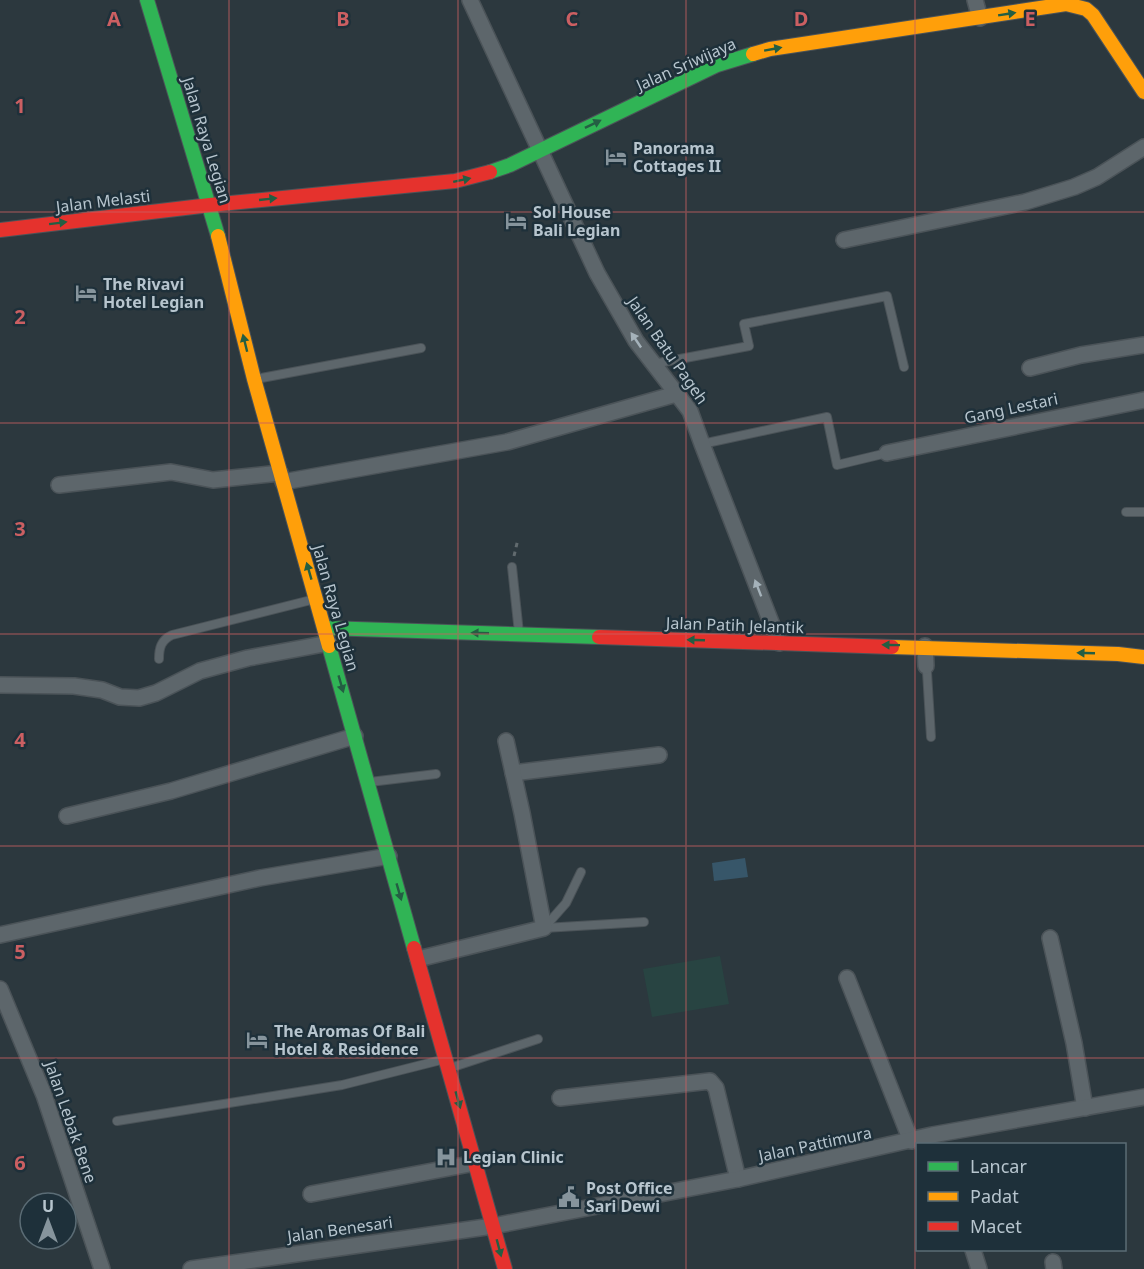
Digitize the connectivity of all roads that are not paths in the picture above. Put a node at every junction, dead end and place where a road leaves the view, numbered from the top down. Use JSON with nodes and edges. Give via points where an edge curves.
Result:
{"nodes":[{"id":1,"x":147,"y":0,"type":"edge"},
{"id":2,"x":470,"y":0,"type":"edge"},
{"id":3,"x":975,"y":0,"type":"edge"},
{"id":4,"x":980,"y":18,"type":"junction"},
{"id":5,"x":1144,"y":92,"type":"edge"},
{"id":6,"x":1144,"y":147,"type":"edge"},
{"id":7,"x":541,"y":150,"type":"junction"},
{"id":8,"x":210,"y":205,"type":"junction"},
{"id":9,"x":0,"y":230,"type":"edge"},
{"id":10,"x":844,"y":240,"type":"dead end"},
{"id":11,"x":1144,"y":345,"type":"edge"},
{"id":12,"x":421,"y":348,"type":"dead end"},
{"id":13,"x":653,"y":364,"type":"junction"},
{"id":14,"x":904,"y":367,"type":"dead end"},
{"id":15,"x":1030,"y":368,"type":"dead end"},
{"id":16,"x":254,"y":379,"type":"junction"},
{"id":17,"x":676,"y":394,"type":"junction"},
{"id":18,"x":1144,"y":400,"type":"edge"},
{"id":19,"x":702,"y":444,"type":"junction"},
{"id":20,"x":886,"y":453,"type":"joint"},
{"id":21,"x":281,"y":477,"type":"junction"},
{"id":22,"x":59,"y":485,"type":"dead end"},
{"id":23,"x":1126,"y":512,"type":"dead end"},
{"id":24,"x":1144,"y":512,"type":"edge"},
{"id":25,"x":512,"y":567,"type":"road end"},
{"id":26,"x":317,"y":599,"type":"junction"},
{"id":27,"x":519,"y":634,"type":"junction"},
{"id":28,"x":327,"y":635,"type":"junction"},
{"id":29,"x":779,"y":643,"type":"junction"},
{"id":30,"x":925,"y":646,"type":"junction"},
{"id":31,"x":1144,"y":657,"type":"edge"},
{"id":32,"x":159,"y":659,"type":"dead end"},
{"id":33,"x":927,"y":669,"type":"joint"},
{"id":34,"x":0,"y":685,"type":"edge"},
{"id":35,"x":355,"y":735,"type":"junction"},
{"id":36,"x":931,"y":737,"type":"dead end"},
{"id":37,"x":506,"y":741,"type":"dead end"},
{"id":38,"x":659,"y":755,"type":"dead end"},
{"id":39,"x":513,"y":773,"type":"junction"},
{"id":40,"x":436,"y":774,"type":"dead end"},
{"id":41,"x":368,"y":782,"type":"junction"},
{"id":42,"x":67,"y":816,"type":"dead end"},
{"id":43,"x":389,"y":856,"type":"junction"},
{"id":44,"x":581,"y":872,"type":"dead end"},
{"id":45,"x":644,"y":922,"type":"dead end"},
{"id":46,"x":544,"y":928,"type":"junction"},
{"id":47,"x":0,"y":935,"type":"edge"},
{"id":48,"x":1050,"y":938,"type":"dead end"},
{"id":49,"x":418,"y":959,"type":"junction"},
{"id":50,"x":847,"y":978,"type":"dead end"},
{"id":51,"x":0,"y":989,"type":"edge"},
{"id":52,"x":538,"y":1039,"type":"dead end"},
{"id":53,"x":448,"y":1063,"type":"junction"},
{"id":54,"x":1144,"y":1097,"type":"edge"},
{"id":55,"x":560,"y":1098,"type":"dead end"},
{"id":56,"x":1085,"y":1108,"type":"junction"},
{"id":57,"x":117,"y":1121,"type":"dead end"},
{"id":58,"x":934,"y":1140,"type":"edge"},
{"id":59,"x":911,"y":1141,"type":"junction"},
{"id":60,"x":475,"y":1163,"type":"junction"},
{"id":61,"x":738,"y":1179,"type":"junction"},
{"id":62,"x":311,"y":1194,"type":"dead end"},
{"id":63,"x":493,"y":1226,"type":"junction"},
{"id":64,"x":973,"y":1251,"type":"edge"},
{"id":65,"x":102,"y":1269,"type":"edge"},
{"id":66,"x":191,"y":1269,"type":"edge"},
{"id":67,"x":505,"y":1269,"type":"edge"},
{"id":68,"x":980,"y":1269,"type":"edge"}],
"edges":[{"from":1,"to":8,"type":"street","name":"Jalan Raya Legian"},
{"from":2,"to":7,"type":"street","name":"Jalan Batu Pageh"},
{"from":3,"to":4,"type":"street"},
{"from":4,"to":5,"type":"street","name":"Jalan Sriwijaya","one_way":true,"via":[[1066,4],[1086,9]]},
{"from":7,"to":4,"type":"street","name":"Jalan Sriwijaya","one_way":true,"via":[[743,56]]},
{"from":6,"to":10,"type":"street","via":[[1074,187],[1025,202]]},
{"from":8,"to":7,"type":"street","name":"Jalan Sriwijaya","one_way":true,"via":[[455,181],[510,165]]},
{"from":13,"to":7,"type":"street","name":"Jalan Batu Pageh","one_way":true,"via":[[597,273]]},
{"from":9,"to":8,"type":"street","name":"Jalan Melasti","one_way":true},
{"from":16,"to":8,"type":"street","name":"Jalan Raya Legian","one_way":true},
{"from":11,"to":15,"type":"street"},
{"from":12,"to":16,"type":"lane"},
{"from":13,"to":14,"type":"lane","via":[[749,346],[744,324],[887,296]]},
{"from":13,"to":17,"type":"street","name":"Jalan Batu Pageh"},
{"from":16,"to":21,"type":"street","name":"Jalan Raya Legian"},
{"from":17,"to":19,"type":"street","name":"Jalan Batu Pageh","via":[[690,411]]},
{"from":17,"to":21,"type":"street","via":[[507,442]]},
{"from":18,"to":20,"type":"street","name":"Gang Lestari"},
{"from":19,"to":20,"type":"lane","via":[[827,417],[837,465]]},
{"from":29,"to":19,"type":"street","name":"Jalan Batu Pageh","one_way":true},
{"from":21,"to":22,"type":"street","via":[[213,480],[171,472]]},
{"from":26,"to":21,"type":"street","name":"Jalan Raya Legian","one_way":true},
{"from":23,"to":24,"type":"lane"},
{"from":25,"to":27,"type":"lane"},
{"from":26,"to":28,"type":"street","name":"Jalan Raya Legian"},
{"from":26,"to":32,"type":"lane","via":[[172,635],[162,643]]},
{"from":27,"to":28,"type":"street","name":"Jalan Patih Jelantik","one_way":true},
{"from":29,"to":27,"type":"street","name":"Jalan Patih Jelantik","one_way":true},
{"from":28,"to":34,"type":"street","via":[[200,671],[139,698],[74,686]]},
{"from":28,"to":35,"type":"street","name":"Jalan Raya Legian","one_way":true},
{"from":30,"to":29,"type":"street","name":"Jalan Patih Jelantik","one_way":true},
{"from":31,"to":30,"type":"street","name":"Jalan Patih Jelantik","one_way":true},
{"from":30,"to":33,"type":"street"},
{"from":33,"to":36,"type":"lane"},
{"from":35,"to":41,"type":"street","name":"Jalan Raya Legian"},
{"from":35,"to":42,"type":"street","via":[[171,791]]},
{"from":37,"to":39,"type":"street"},
{"from":38,"to":39,"type":"street"},
{"from":39,"to":46,"type":"street"},
{"from":40,"to":41,"type":"lane"},
{"from":41,"to":43,"type":"street","name":"Jalan Raya Legian"},
{"from":43,"to":47,"type":"street","via":[[260,878]]},
{"from":43,"to":49,"type":"street","name":"Jalan Raya Legian","one_way":true},
{"from":44,"to":46,"type":"lane","via":[[566,903]]},
{"from":45,"to":46,"type":"lane"},
{"from":46,"to":49,"type":"street"},
{"from":48,"to":56,"type":"street"},
{"from":49,"to":53,"type":"street","name":"Jalan Raya Legian"},
{"from":50,"to":59,"type":"street"},
{"from":51,"to":65,"type":"street","name":"Jalan Lebak Bene","via":[[44,1095]]},
{"from":52,"to":53,"type":"lane"},
{"from":53,"to":57,"type":"lane","via":[[342,1085]]},
{"from":53,"to":60,"type":"street","name":"Jalan Raya Legian","one_way":true},
{"from":54,"to":56,"type":"street","name":"Jalan Pattimura"},
{"from":55,"to":61,"type":"street","via":[[710,1081],[717,1088]]},
{"from":56,"to":58,"type":"street","name":"Jalan Pattimura"},
{"from":58,"to":59,"type":"street","name":"Jalan Pattimura"},
{"from":59,"to":61,"type":"street","name":"Jalan Pattimura"},
{"from":60,"to":62,"type":"street"},
{"from":60,"to":63,"type":"street","name":"Jalan Raya Legian"},
{"from":61,"to":63,"type":"street","name":"Jalan Pattimura"},
{"from":63,"to":66,"type":"street","name":"Jalan Benesari"},
{"from":63,"to":67,"type":"street","name":"Jalan Raya Legian","one_way":true},
{"from":64,"to":68,"type":"street"}]}
